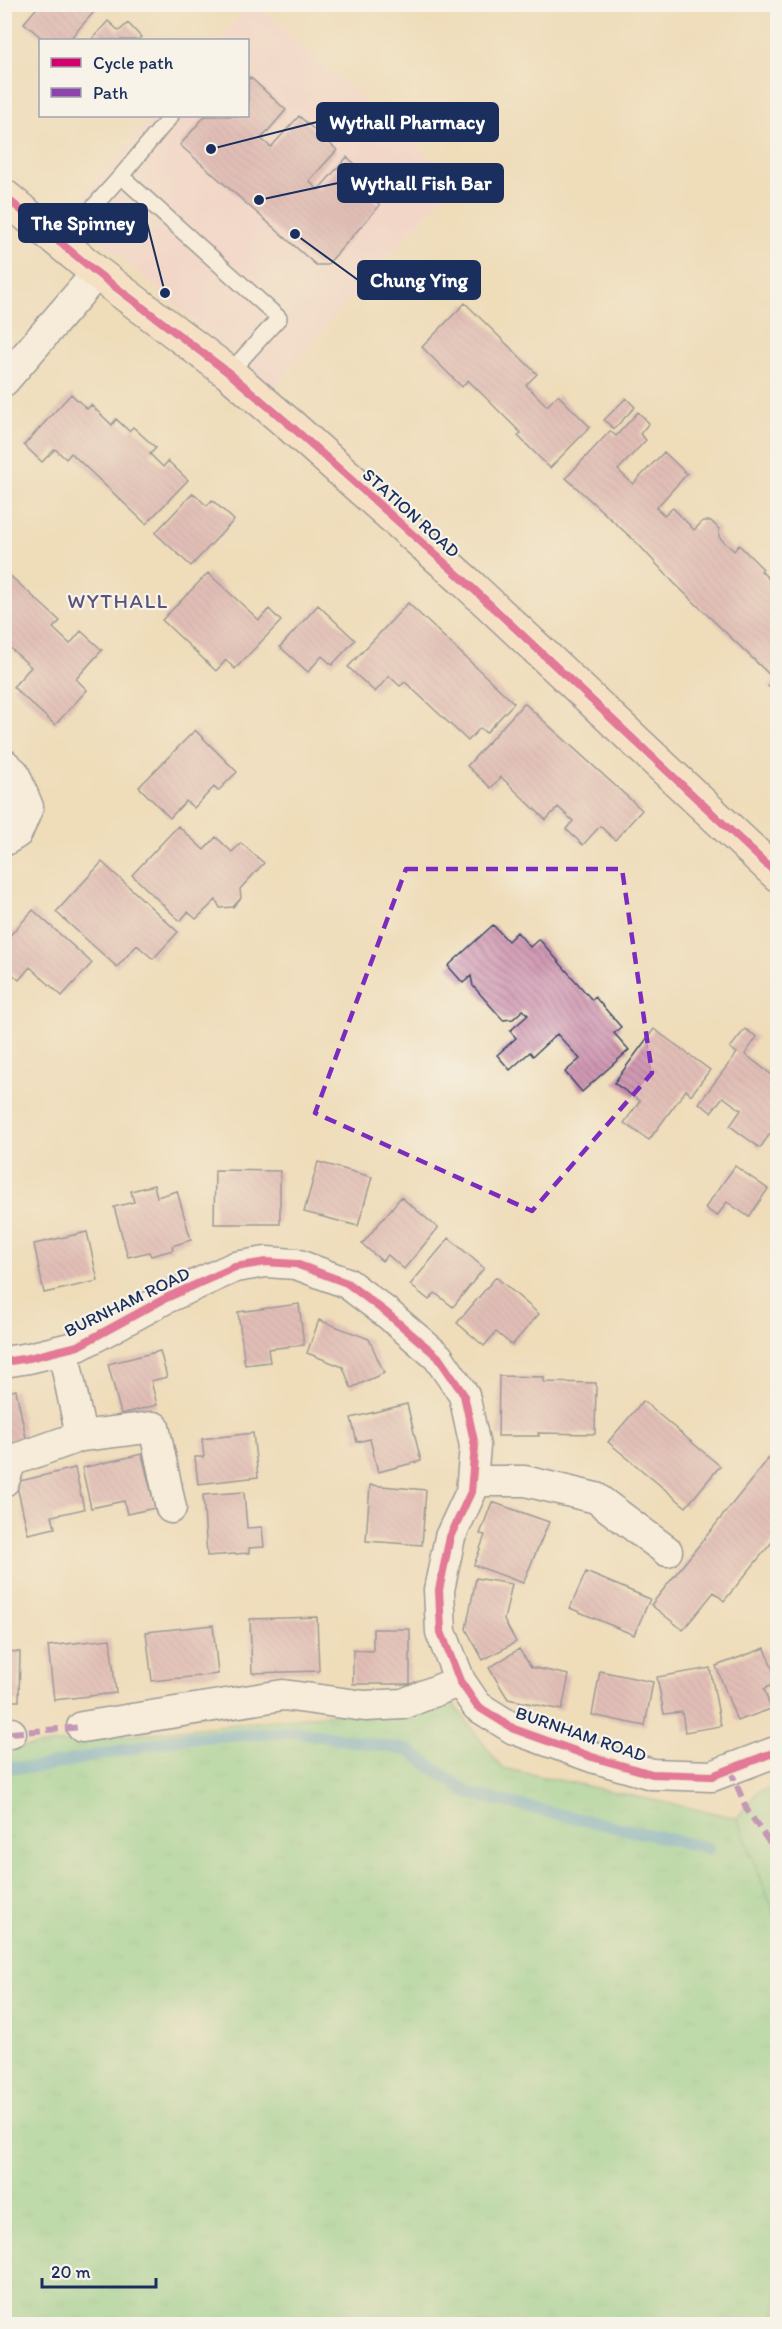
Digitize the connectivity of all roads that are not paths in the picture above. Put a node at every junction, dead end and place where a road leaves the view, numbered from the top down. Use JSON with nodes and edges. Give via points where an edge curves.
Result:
{"nodes":[{"id":1,"x":170,"y":117,"type":"edge"},
{"id":2,"x":121,"y":176,"type":"junction"},
{"id":3,"x":4,"y":196,"type":"edge"},
{"id":4,"x":61,"y":243,"type":"junction"},
{"id":5,"x":97,"y":273,"type":"junction"},
{"id":6,"x":229,"y":373,"type":"junction"},
{"id":7,"x":4,"y":381,"type":"edge"},
{"id":8,"x":4,"y":764,"type":"edge"},
{"id":9,"x":4,"y":841,"type":"edge"},
{"id":10,"x":777,"y":875,"type":"edge"},
{"id":11,"x":63,"y":1350,"type":"junction"},
{"id":12,"x":4,"y":1362,"type":"edge"},
{"id":13,"x":81,"y":1436,"type":"junction"},
{"id":14,"x":4,"y":1481,"type":"edge"},
{"id":15,"x":472,"y":1481,"type":"junction"},
{"id":16,"x":171,"y":1508,"type":"dead end"},
{"id":17,"x":667,"y":1551,"type":"dead end"},
{"id":18,"x":460,"y":1681,"type":"junction"},
{"id":19,"x":82,"y":1727,"type":"dead end"},
{"id":20,"x":777,"y":1751,"type":"edge"}],
"edges":[{"from":1,"to":2,"type":"lane"},
{"from":2,"to":4,"type":"lane"},
{"from":2,"to":6,"type":"lane","via":[[279,318]]},
{"from":3,"to":4,"type":"street","name":"STATION ROAD"},
{"from":4,"to":5,"type":"street","name":"STATION ROAD"},
{"from":5,"to":6,"type":"street","name":"STATION ROAD"},
{"from":5,"to":7,"type":"street"},
{"from":6,"to":10,"type":"street","name":"STATION ROAD","via":[[466,582]]},
{"from":8,"to":9,"type":"street","via":[[14,773],[28,807],[18,833]]},
{"from":11,"to":12,"type":"street","name":"BURNHAM ROAD"},
{"from":11,"to":13,"type":"street","name":"BURNHAM ROAD"},
{"from":11,"to":15,"type":"street","name":"BURNHAM ROAD","via":[[235,1267],[266,1262],[296,1264],[347,1284],[438,1357],[464,1395],[475,1446]]},
{"from":13,"to":14,"type":"street","via":[[11,1461]]},
{"from":13,"to":16,"type":"street","via":[[154,1427]]},
{"from":15,"to":17,"type":"street","via":[[525,1481],[596,1498]]},
{"from":15,"to":18,"type":"street","name":"BURNHAM ROAD","via":[[471,1492],[450,1537],[439,1590],[441,1632]]},
{"from":18,"to":19,"type":"street","via":[[403,1704],[365,1706],[284,1695]]},
{"from":18,"to":20,"type":"street","name":"BURNHAM ROAD","via":[[477,1706],[514,1729],[652,1774],[712,1776]]}]}
